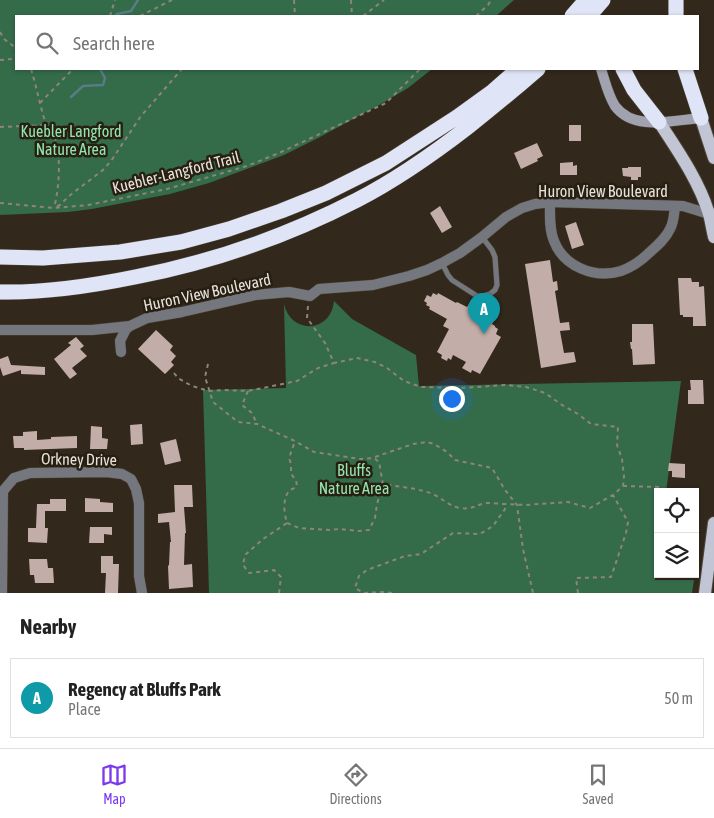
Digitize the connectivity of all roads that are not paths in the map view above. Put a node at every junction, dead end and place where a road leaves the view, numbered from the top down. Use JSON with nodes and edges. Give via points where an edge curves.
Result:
{"nodes":[{"id":1,"x":580,"y":0,"type":"edge"},
{"id":2,"x":586,"y":0,"type":"edge"},
{"id":3,"x":598,"y":0,"type":"edge"},
{"id":4,"x":603,"y":0,"type":"edge"},
{"id":5,"x":676,"y":0,"type":"edge"},
{"id":6,"x":573,"y":15,"type":"edge"},
{"id":7,"x":584,"y":15,"type":"edge"},
{"id":8,"x":590,"y":15,"type":"edge"},
{"id":9,"x":602,"y":15,"type":"edge"},
{"id":10,"x":676,"y":15,"type":"edge"},
{"id":11,"x":517,"y":70,"type":"edge"},
{"id":12,"x":537,"y":70,"type":"edge"},
{"id":13,"x":601,"y":70,"type":"edge"},
{"id":14,"x":624,"y":70,"type":"edge"},
{"id":15,"x":685,"y":70,"type":"edge"},
{"id":16,"x":701,"y":118,"type":"junction"},
{"id":17,"x":659,"y":122,"type":"junction"},
{"id":18,"x":714,"y":158,"type":"edge"},
{"id":19,"x":550,"y":202,"type":"junction"},
{"id":20,"x":675,"y":206,"type":"junction"},
{"id":21,"x":711,"y":213,"type":"edge"},
{"id":22,"x":482,"y":237,"type":"junction"},
{"id":23,"x":714,"y":237,"type":"edge"},
{"id":24,"x":0,"y":257,"type":"edge"},
{"id":25,"x":442,"y":264,"type":"junction"},
{"id":26,"x":0,"y":292,"type":"edge"},
{"id":27,"x":130,"y":326,"type":"junction"},
{"id":28,"x":0,"y":330,"type":"edge"},
{"id":29,"x":121,"y":352,"type":"dead end"},
{"id":30,"x":714,"y":522,"type":"edge"},
{"id":31,"x":1,"y":547,"type":"edge"},
{"id":32,"x":2,"y":593,"type":"edge"},
{"id":33,"x":142,"y":593,"type":"edge"},
{"id":34,"x":705,"y":593,"type":"edge"}],
"edges":[{"from":1,"to":7,"type":"street"},
{"from":2,"to":6,"type":"highway","bridge":true},
{"from":3,"to":9,"type":"highway"},
{"from":4,"to":8,"type":"highway","bridge":true},
{"from":5,"to":10,"type":"highway"},
{"from":11,"to":24,"type":"highway","via":[[457,117],[386,163],[281,211],[181,242],[120,252],[43,258]]},
{"from":12,"to":26,"type":"highway","via":[[507,97],[409,169],[357,200],[296,229],[174,269],[103,284],[25,293]]},
{"from":13,"to":17,"type":"street","via":[[614,105],[624,115],[644,122]]},
{"from":14,"to":17,"type":"highway","via":[[634,90]]},
{"from":15,"to":16,"type":"highway"},
{"from":16,"to":17,"type":"street"},
{"from":16,"to":18,"type":"main road"},
{"from":17,"to":21,"type":"main road"},
{"from":19,"to":20,"type":"street","name":"Huron View Boulevard"},
{"from":19,"to":20,"type":"street","via":[[553,240],[558,250],[574,266],[601,273],[623,270],[639,262],[656,247],[670,229]]},
{"from":19,"to":22,"type":"street","name":"Huron View Boulevard","via":[[522,208]]},
{"from":20,"to":21,"type":"street","name":"Huron View Boulevard"},
{"from":21,"to":23,"type":"main road"},
{"from":22,"to":25,"type":"street","name":"Huron View Boulevard"},
{"from":22,"to":25,"type":"lane","via":[[495,257],[497,285],[490,294],[478,296],[452,280]]},
{"from":25,"to":27,"type":"street","name":"Huron View Boulevard","via":[[393,281],[319,289],[310,296],[288,292],[255,294],[147,318]]},
{"from":27,"to":28,"type":"street","name":"Huron View Boulevard","via":[[92,330]]},
{"from":27,"to":29,"type":"street","name":"Huron View Boulevard","via":[[120,341]]},
{"from":30,"to":34,"type":"main road"},
{"from":31,"to":32,"type":"street"},
{"from":31,"to":33,"type":"street","name":"Orkney Drive","via":[[3,491],[14,478],[30,473],[122,474],[136,489],[139,503]]}]}
